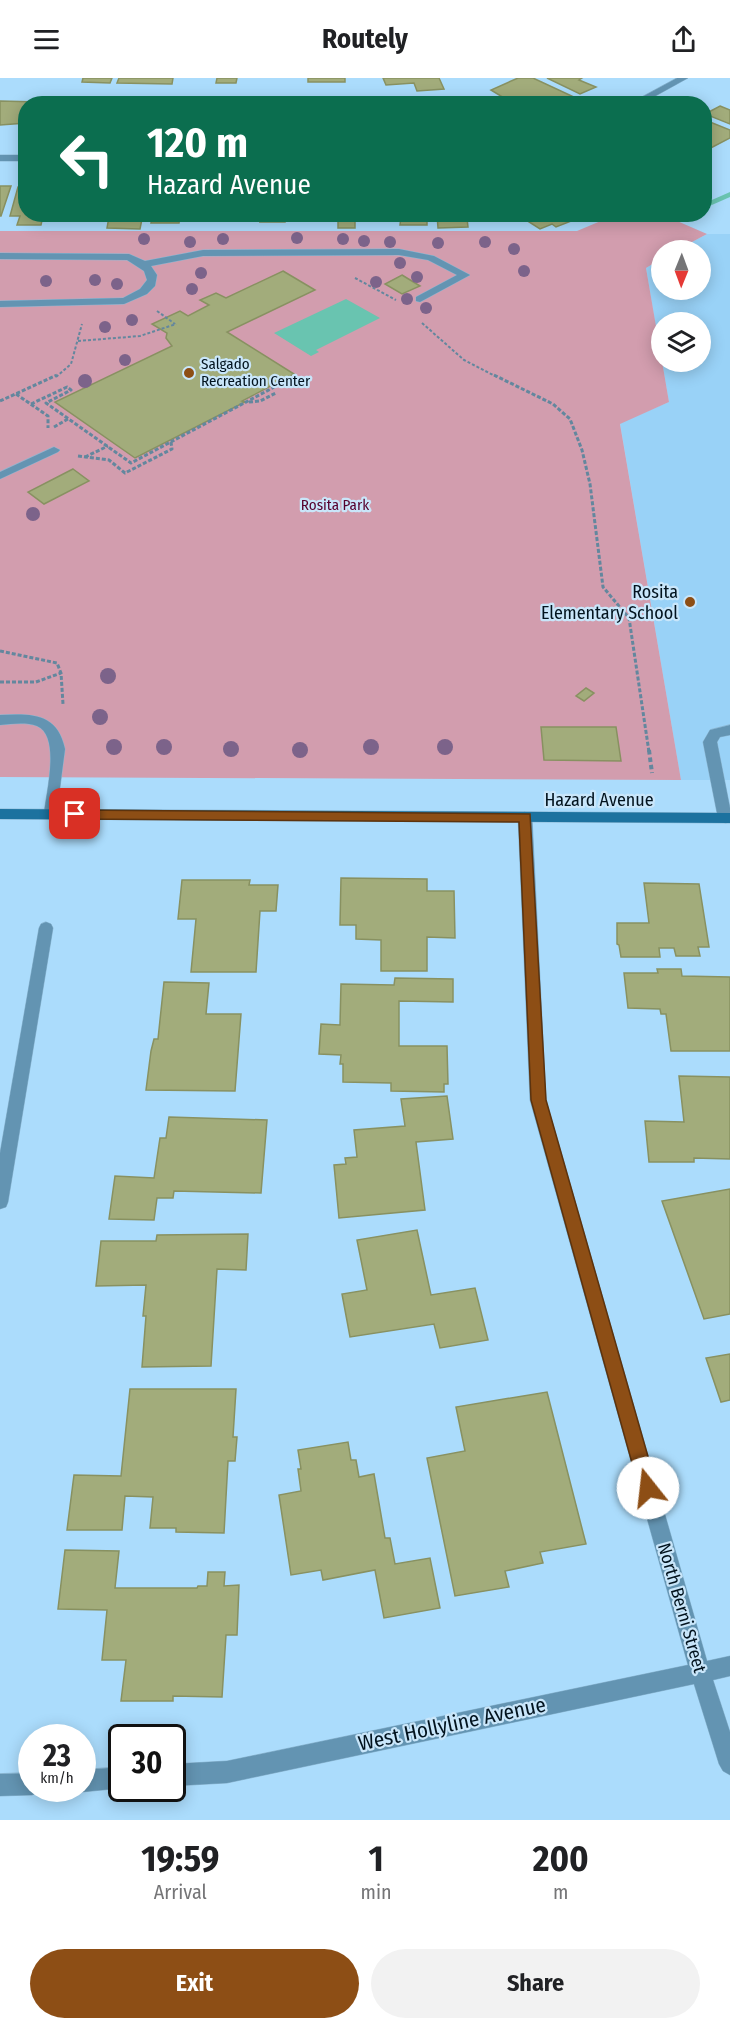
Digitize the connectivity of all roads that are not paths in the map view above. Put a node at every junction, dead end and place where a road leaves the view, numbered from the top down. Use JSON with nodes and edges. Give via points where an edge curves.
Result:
{"nodes":[{"id":1,"x":684,"y":78,"type":"edge"},
{"id":2,"x":649,"y":96,"type":"edge"},
{"id":3,"x":0,"y":158,"type":"edge"},
{"id":4,"x":18,"y":158,"type":"edge"},
{"id":5,"x":0,"y":256,"type":"edge"},
{"id":6,"x":145,"y":264,"type":"junction"},
{"id":7,"x":420,"y":298,"type":"dead end"},
{"id":8,"x":0,"y":304,"type":"edge"},
{"id":9,"x":54,"y":450,"type":"dead end"},
{"id":10,"x":0,"y":476,"type":"edge"},
{"id":11,"x":0,"y":720,"type":"edge"},
{"id":12,"x":730,"y":730,"type":"edge"},
{"id":13,"x":0,"y":814,"type":"edge"},
{"id":14,"x":51,"y":814,"type":"junction"},
{"id":15,"x":525,"y":817,"type":"junction"},
{"id":16,"x":728,"y":818,"type":"edge"},
{"id":17,"x":46,"y":928,"type":"dead end"},
{"id":18,"x":0,"y":1202,"type":"edge"},
{"id":19,"x":730,"y":1666,"type":"edge"},
{"id":20,"x":700,"y":1671,"type":"junction"},
{"id":21,"x":730,"y":1764,"type":"edge"},
{"id":22,"x":186,"y":1774,"type":"edge"},
{"id":23,"x":18,"y":1784,"type":"edge"},
{"id":24,"x":0,"y":1785,"type":"edge"}],
"edges":[{"from":1,"to":2,"type":"street"},
{"from":3,"to":4,"type":"street"},
{"from":5,"to":6,"type":"street","via":[[129,257]]},
{"from":6,"to":7,"type":"street","via":[[203,253],[399,252],[430,258],[465,275]]},
{"from":6,"to":8,"type":"street","via":[[152,272],[149,289],[124,301]]},
{"from":9,"to":10,"type":"street"},
{"from":11,"to":14,"type":"street","via":[[40,721],[51,727],[57,738]]},
{"from":12,"to":16,"type":"street","via":[[715,733],[710,742]]},
{"from":13,"to":14,"type":"street","name":"Hazard Avenue"},
{"from":14,"to":15,"type":"street","name":"Hazard Avenue"},
{"from":15,"to":16,"type":"street","name":"Hazard Avenue"},
{"from":15,"to":20,"type":"street","name":"North Berni Street","via":[[538,1100]]},
{"from":17,"to":18,"type":"street"},
{"from":19,"to":20,"type":"street","name":"West Hollyline Avenue"},
{"from":20,"to":21,"type":"street","name":"North Berni Street"},
{"from":20,"to":22,"type":"street","name":"West Hollyline Avenue","via":[[227,1772]]},
{"from":23,"to":24,"type":"street"}]}
